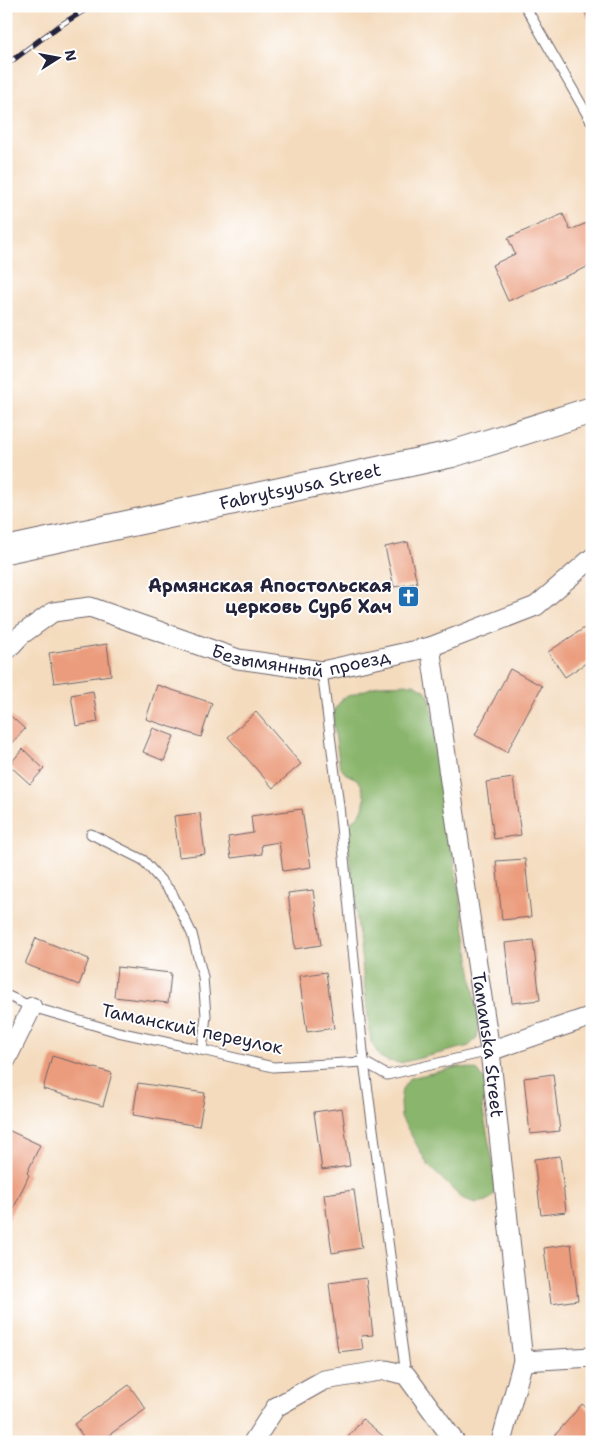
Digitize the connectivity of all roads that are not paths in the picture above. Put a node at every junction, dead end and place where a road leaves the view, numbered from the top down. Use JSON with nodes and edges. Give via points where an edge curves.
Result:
{"nodes":[{"id":1,"x":525,"y":6,"type":"edge"},
{"id":2,"x":592,"y":123,"type":"edge"},
{"id":3,"x":592,"y":410,"type":"edge"},
{"id":4,"x":6,"y":550,"type":"edge"},
{"id":5,"x":592,"y":558,"type":"edge"},
{"id":6,"x":430,"y":648,"type":"junction"},
{"id":7,"x":6,"y":651,"type":"edge"},
{"id":8,"x":322,"y":671,"type":"junction"},
{"id":9,"x":91,"y":834,"type":"dead end"},
{"id":10,"x":6,"y":995,"type":"edge"},
{"id":11,"x":32,"y":1007,"type":"junction"},
{"id":12,"x":592,"y":1016,"type":"edge"},
{"id":13,"x":202,"y":1050,"type":"junction"},
{"id":14,"x":490,"y":1051,"type":"junction"},
{"id":15,"x":6,"y":1060,"type":"edge"},
{"id":16,"x":364,"y":1062,"type":"junction"},
{"id":17,"x":592,"y":1357,"type":"edge"},
{"id":18,"x":523,"y":1361,"type":"junction"},
{"id":19,"x":406,"y":1375,"type":"junction"},
{"id":20,"x":253,"y":1442,"type":"edge"},
{"id":21,"x":455,"y":1442,"type":"edge"},
{"id":22,"x":501,"y":1442,"type":"edge"}],
"edges":[{"from":1,"to":2,"type":"lane"},
{"from":3,"to":4,"type":"main road","name":"Fabrytsyusa Street","via":[[452,454]]},
{"from":5,"to":6,"type":"street","name":"Безымянный проезд","via":[[536,606]]},
{"from":6,"to":8,"type":"street","name":"Безымянный проезд"},
{"from":6,"to":14,"type":"street","name":"Tamanska Street"},
{"from":7,"to":8,"type":"street","name":"Безымянный проезд","via":[[21,635],[53,612],[90,607],[238,660]]},
{"from":8,"to":16,"type":"lane"},
{"from":9,"to":13,"type":"lane","via":[[143,860],[172,893],[192,934],[203,977],[206,1016]]},
{"from":10,"to":11,"type":"lane","name":"Таманский переулок"},
{"from":11,"to":13,"type":"lane","name":"Таманский переулок","via":[[118,1032]]},
{"from":11,"to":15,"type":"street"},
{"from":12,"to":14,"type":"street"},
{"from":13,"to":16,"type":"lane","name":"Таманский переулок","via":[[273,1068]]},
{"from":14,"to":16,"type":"lane","via":[[387,1075]]},
{"from":14,"to":18,"type":"street","name":"Tamanska Street"},
{"from":16,"to":19,"type":"lane"},
{"from":17,"to":18,"type":"street"},
{"from":18,"to":22,"type":"street","name":"Tamanska Street"},
{"from":19,"to":20,"type":"street","via":[[386,1370],[324,1380],[276,1407]]},
{"from":19,"to":21,"type":"street"}]}
